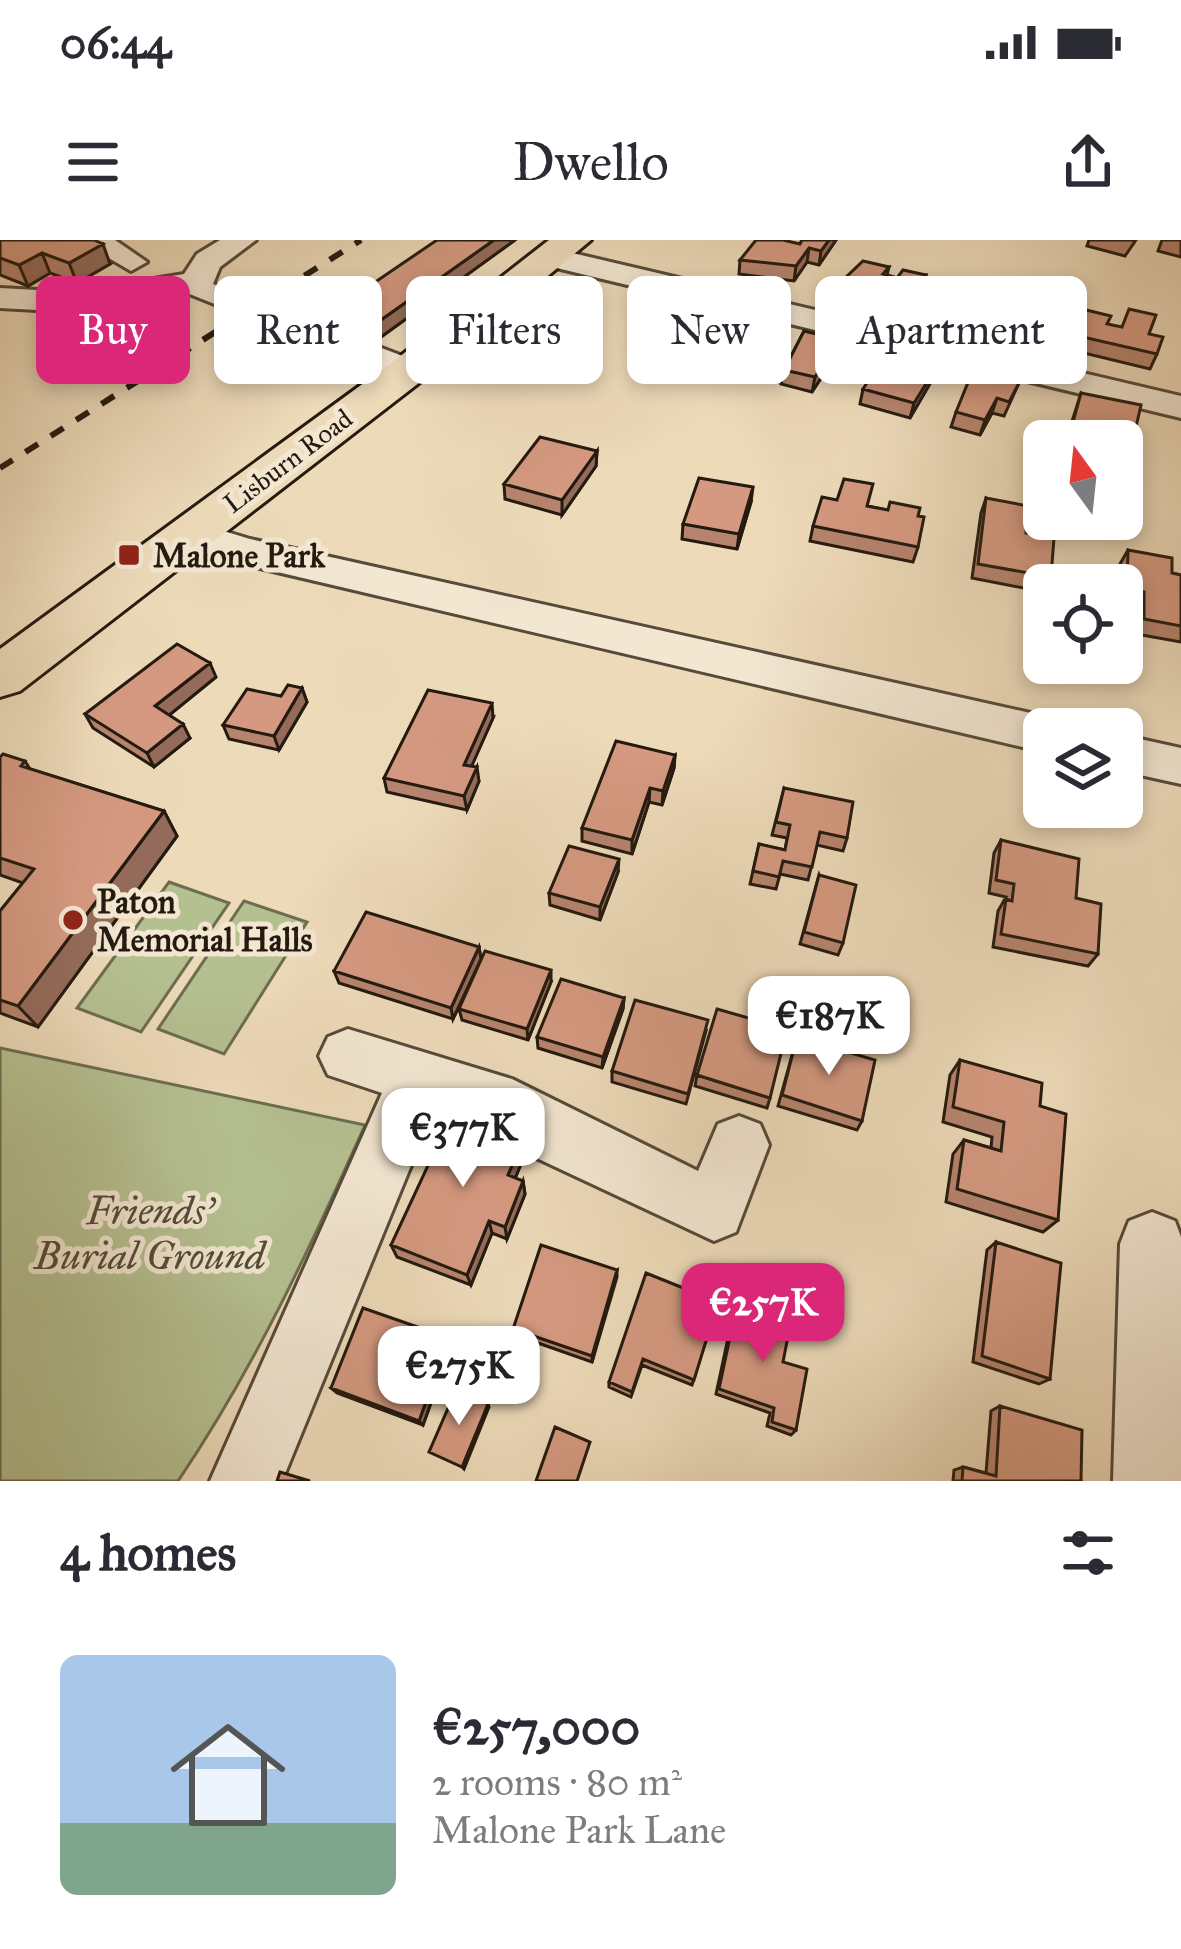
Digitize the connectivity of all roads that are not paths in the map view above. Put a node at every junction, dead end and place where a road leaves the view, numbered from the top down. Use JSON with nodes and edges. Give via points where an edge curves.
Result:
{"nodes":[{"id":1,"x":92,"y":240,"type":"edge"},
{"id":2,"x":241,"y":240,"type":"edge"},
{"id":3,"x":561,"y":248,"type":"edge"},
{"id":4,"x":131,"y":262,"type":"dead end"},
{"id":5,"x":526,"y":276,"type":"edge"},
{"id":6,"x":194,"y":282,"type":"junction"},
{"id":7,"x":14,"y":308,"type":"edge"},
{"id":8,"x":406,"y":369,"type":"edge"},
{"id":9,"x":406,"y":372,"type":"edge"},
{"id":10,"x":1181,"y":407,"type":"edge"},
{"id":11,"x":191,"y":534,"type":"junction"},
{"id":12,"x":2,"y":678,"type":"edge"},
{"id":13,"x":1023,"y":729,"type":"edge"},
{"id":14,"x":1143,"y":758,"type":"edge"},
{"id":15,"x":1181,"y":766,"type":"edge"},
{"id":16,"x":348,"y":1056,"type":"dead end"},
{"id":17,"x":418,"y":1078,"type":"junction"},
{"id":18,"x":739,"y":1145,"type":"dead end"},
{"id":19,"x":1152,"y":1244,"type":"dead end"},
{"id":20,"x":246,"y":1481,"type":"edge"},
{"id":21,"x":1149,"y":1481,"type":"edge"}],
"edges":[{"from":1,"to":4,"type":"street"},
{"from":2,"to":6,"type":"street"},
{"from":3,"to":5,"type":"main road","name":"Lisburn Road"},
{"from":3,"to":10,"type":"street"},
{"from":6,"to":7,"type":"street"},
{"from":6,"to":8,"type":"street"},
{"from":9,"to":11,"type":"main road","name":"Lisburn Road"},
{"from":11,"to":12,"type":"main road","name":"Lisburn Road"},
{"from":11,"to":13,"type":"street"},
{"from":14,"to":15,"type":"street"},
{"from":16,"to":17,"type":"street"},
{"from":17,"to":18,"type":"street","via":[[491,1099],[714,1210]]},
{"from":17,"to":20,"type":"street"},
{"from":19,"to":21,"type":"street"}]}
